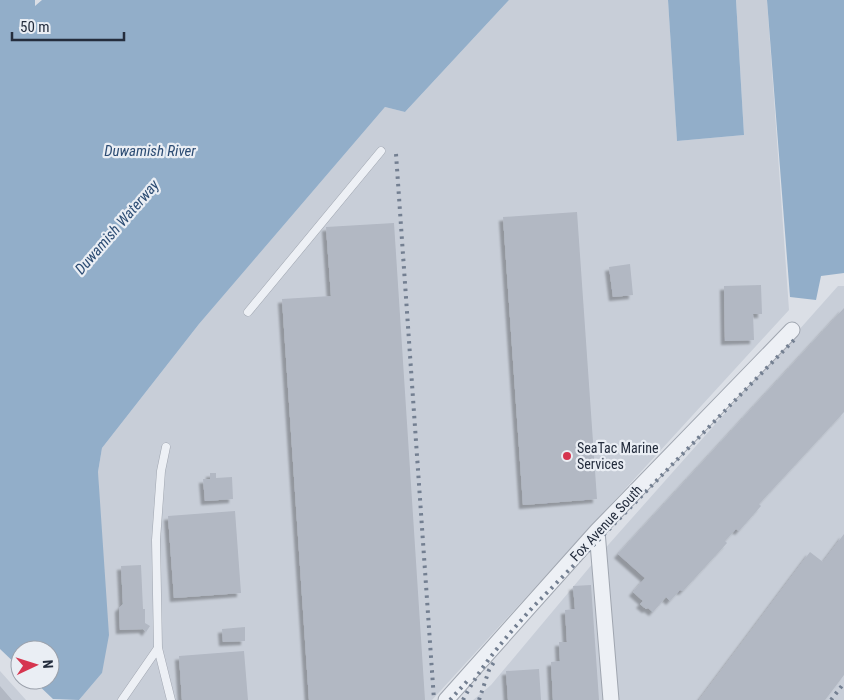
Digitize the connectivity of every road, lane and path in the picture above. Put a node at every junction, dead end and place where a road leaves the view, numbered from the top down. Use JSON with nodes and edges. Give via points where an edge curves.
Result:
{"nodes":[{"id":1,"x":381,"y":151,"type":"dead end"},
{"id":2,"x":248,"y":312,"type":"dead end"},
{"id":3,"x":792,"y":330,"type":"dead end"},
{"id":4,"x":166,"y":447,"type":"dead end"},
{"id":5,"x":597,"y":530,"type":"junction"},
{"id":6,"x":158,"y":648,"type":"junction"},
{"id":7,"x":122,"y":700,"type":"edge"},
{"id":8,"x":171,"y":700,"type":"edge"},
{"id":9,"x":446,"y":700,"type":"edge"},
{"id":10,"x":611,"y":700,"type":"edge"}],
"edges":[{"from":1,"to":2,"type":"lane"},
{"from":3,"to":5,"type":"street","name":"Fox Avenue South"},
{"from":4,"to":6,"type":"lane","via":[[161,470],[156,540]]},
{"from":5,"to":9,"type":"street","name":"Fox Avenue South"},
{"from":5,"to":10,"type":"street"},
{"from":6,"to":7,"type":"lane"},
{"from":6,"to":8,"type":"lane"}]}
